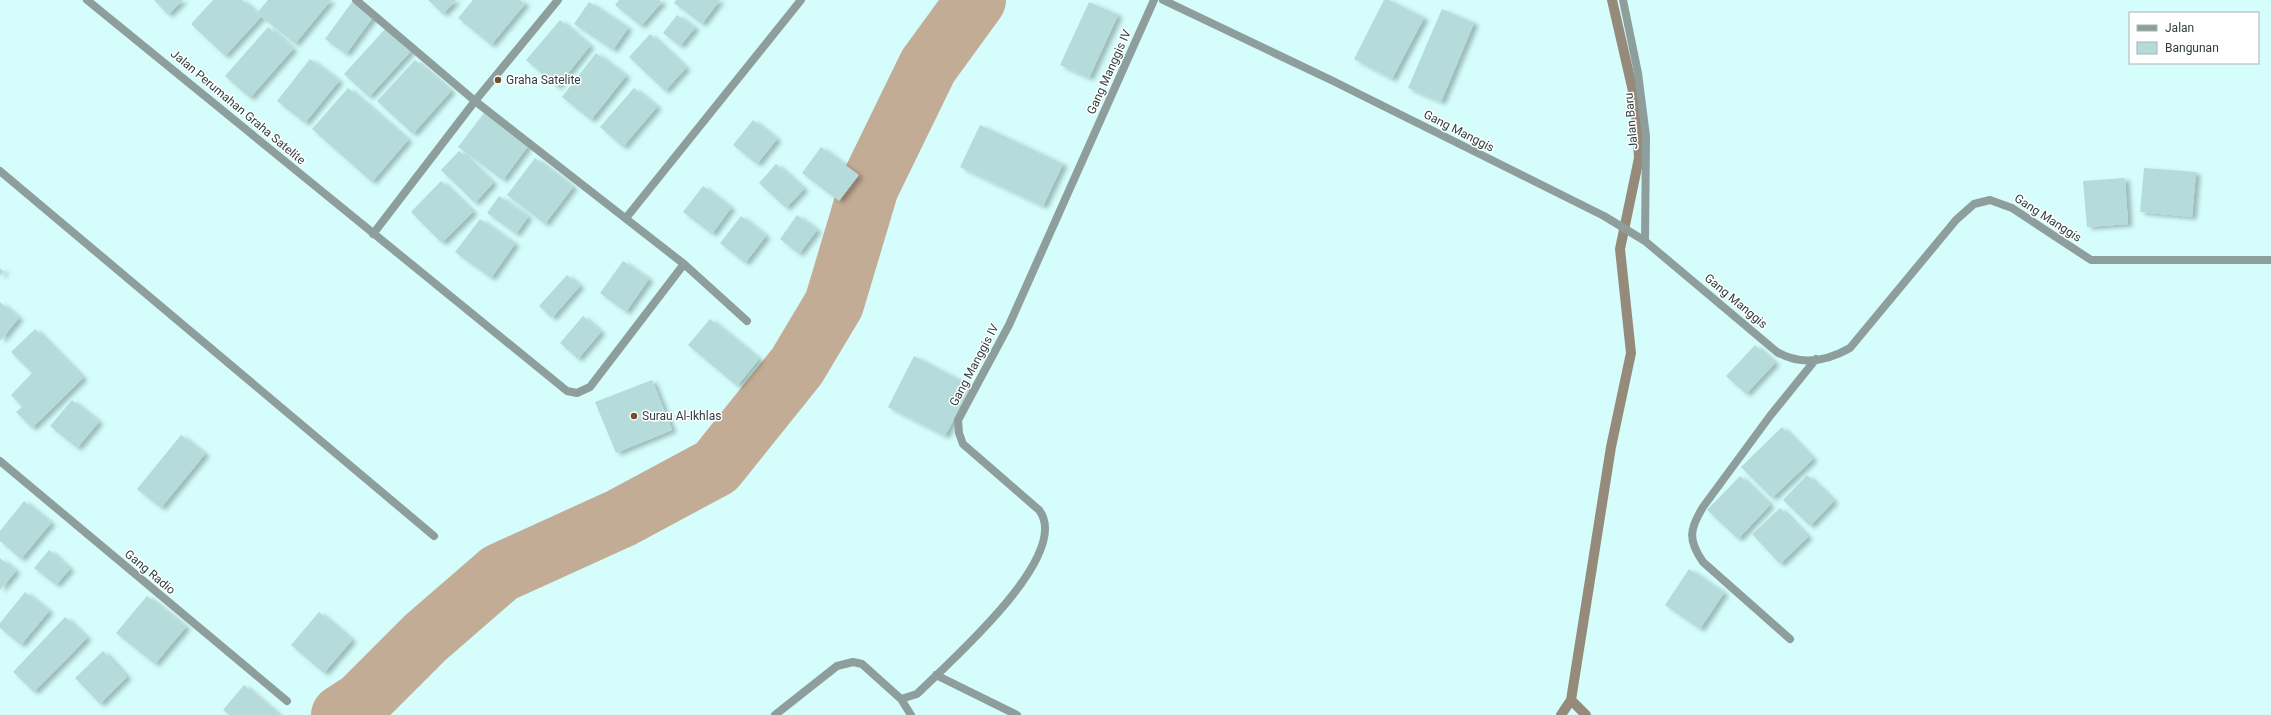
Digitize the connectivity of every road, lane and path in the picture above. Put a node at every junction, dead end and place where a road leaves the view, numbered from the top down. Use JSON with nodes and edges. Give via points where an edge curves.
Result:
{"nodes":[{"id":1,"x":87,"y":0,"type":"edge"},
{"id":2,"x":356,"y":0,"type":"edge"},
{"id":3,"x":558,"y":0,"type":"edge"},
{"id":4,"x":801,"y":0,"type":"edge"},
{"id":5,"x":1154,"y":0,"type":"edge"},
{"id":6,"x":1163,"y":0,"type":"edge"},
{"id":7,"x":1623,"y":0,"type":"edge"},
{"id":8,"x":475,"y":101,"type":"junction"},
{"id":9,"x":0,"y":171,"type":"edge"},
{"id":10,"x":626,"y":218,"type":"junction"},
{"id":11,"x":373,"y":234,"type":"junction"},
{"id":12,"x":1645,"y":241,"type":"junction"},
{"id":13,"x":2271,"y":260,"type":"edge"},
{"id":14,"x":684,"y":264,"type":"junction"},
{"id":15,"x":747,"y":321,"type":"dead end"},
{"id":16,"x":1816,"y":359,"type":"junction"},
{"id":17,"x":0,"y":461,"type":"edge"},
{"id":18,"x":434,"y":536,"type":"dead end"},
{"id":19,"x":1790,"y":639,"type":"dead end"},
{"id":20,"x":936,"y":676,"type":"junction"},
{"id":21,"x":901,"y":699,"type":"junction"},
{"id":22,"x":287,"y":700,"type":"dead end"},
{"id":23,"x":775,"y":715,"type":"edge"},
{"id":24,"x":911,"y":715,"type":"edge"},
{"id":25,"x":1017,"y":715,"type":"edge"}],
"edges":[{"from":1,"to":11,"type":"street","name":"Jalan Perumahan Graha Satelite"},
{"from":2,"to":8,"type":"street"},
{"from":3,"to":8,"type":"street"},
{"from":4,"to":10,"type":"street"},
{"from":5,"to":20,"type":"street","name":"Gang Manggis IV","via":[[1009,325],[958,420],[963,444],[1045,517],[1046,532],[1042,549],[1014,595]]},
{"from":6,"to":12,"type":"street","name":"Gang Manggis","via":[[1331,80],[1604,216]]},
{"from":7,"to":12,"type":"street","name":"Jalan Baru","via":[[1638,73],[1646,136]]},
{"from":8,"to":10,"type":"street"},
{"from":8,"to":11,"type":"street"},
{"from":9,"to":18,"type":"street"},
{"from":10,"to":14,"type":"street"},
{"from":11,"to":14,"type":"street","name":"Jalan Perumahan Graha Satelite","via":[[570,392],[581,392],[590,388]]},
{"from":12,"to":16,"type":"street","name":"Gang Manggis","via":[[1777,352],[1806,362]]},
{"from":13,"to":16,"type":"street","name":"Gang Manggis","via":[[2091,260],[2007,205],[1990,200],[1979,202],[1969,207],[1956,220],[1850,348],[1834,356]]},
{"from":14,"to":15,"type":"street"},
{"from":16,"to":19,"type":"street","via":[[1707,501],[1692,530],[1693,547],[1703,562]]},
{"from":17,"to":22,"type":"street","name":"Gang Radio"},
{"from":20,"to":21,"type":"street","name":"Gang Manggis IV","via":[[917,694]]},
{"from":20,"to":25,"type":"street"},
{"from":21,"to":23,"type":"street","via":[[862,664],[846,662],[836,666]]},
{"from":21,"to":24,"type":"street"}]}
